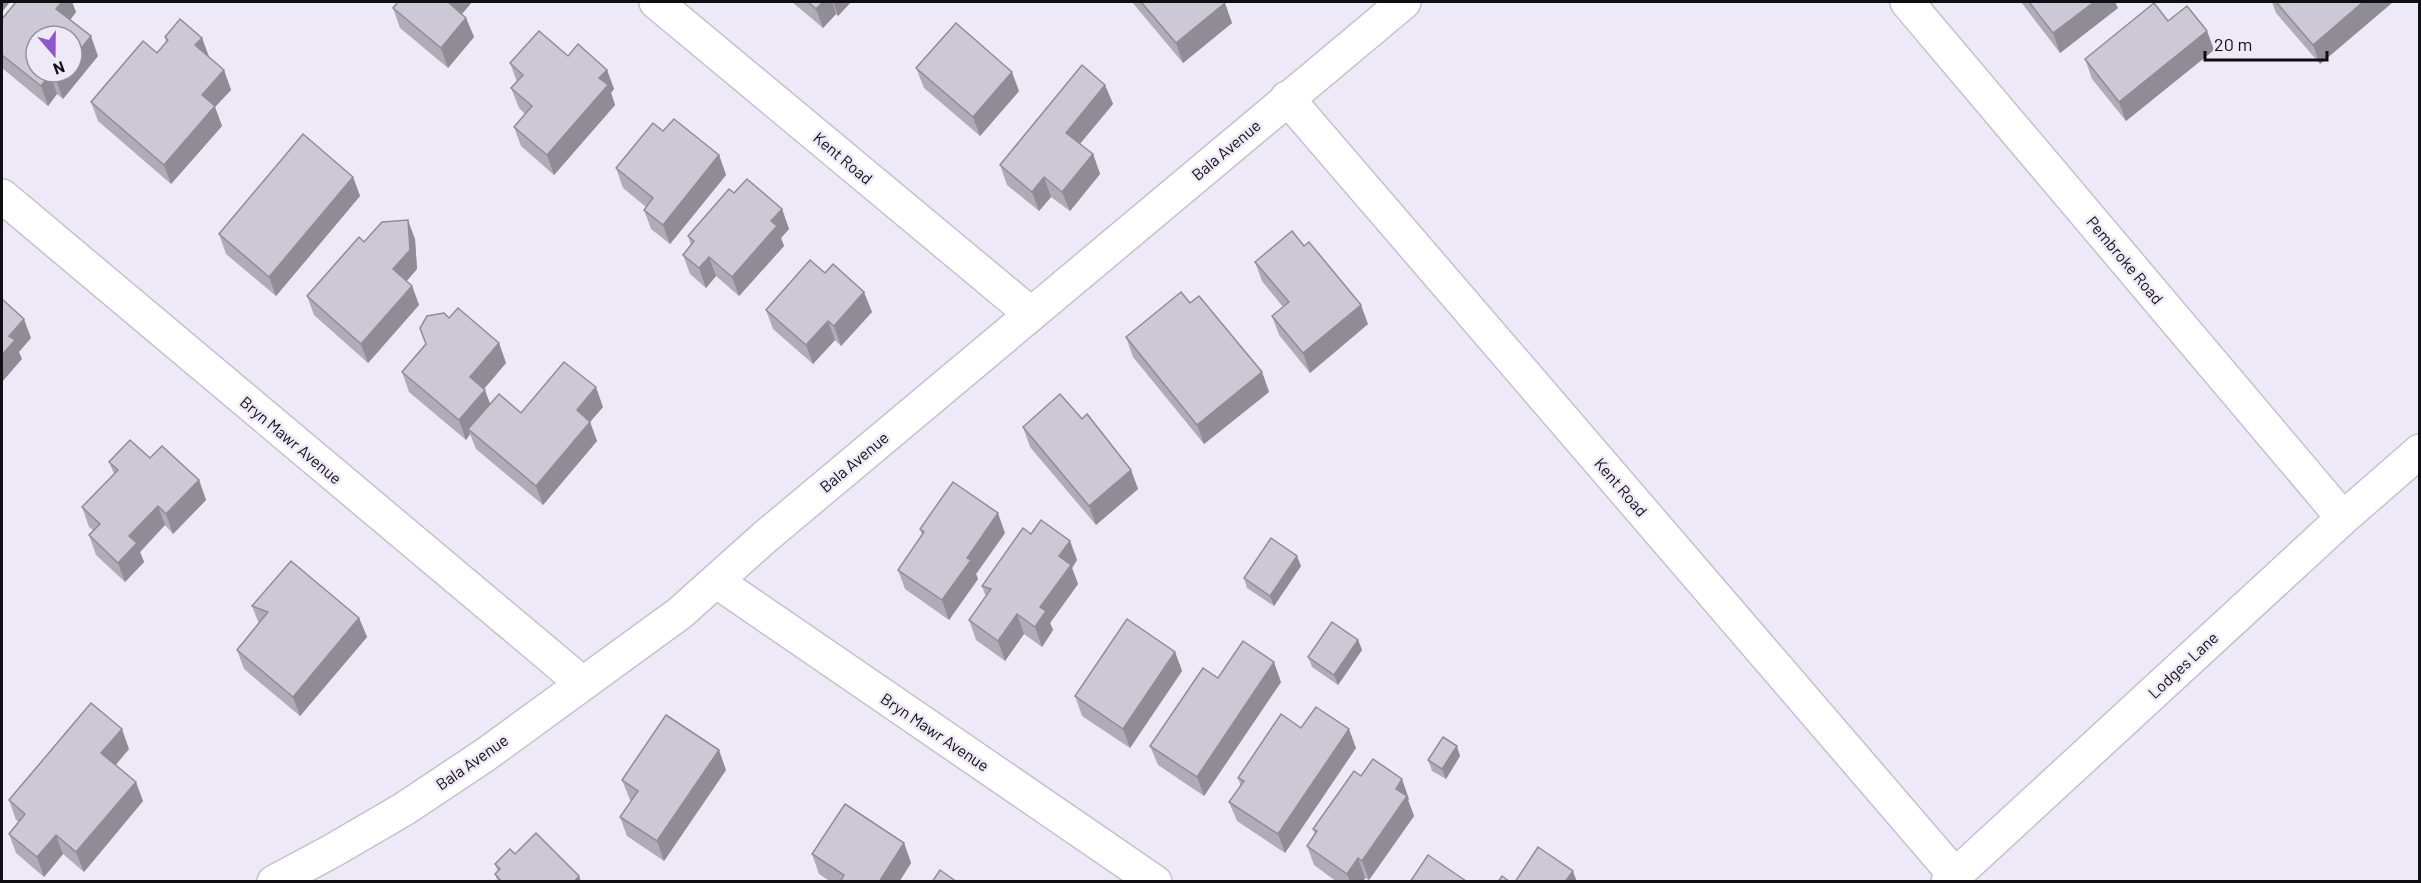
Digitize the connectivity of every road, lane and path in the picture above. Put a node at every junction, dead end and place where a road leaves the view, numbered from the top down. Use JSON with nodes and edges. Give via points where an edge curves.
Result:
{"nodes":[{"id":1,"x":656,"y":2,"type":"edge"},
{"id":2,"x":1403,"y":2,"type":"edge"},
{"id":3,"x":1907,"y":2,"type":"edge"},
{"id":4,"x":1287,"y":99,"type":"junction"},
{"id":5,"x":2,"y":196,"type":"edge"},
{"id":6,"x":1031,"y":314,"type":"junction"},
{"id":7,"x":2420,"y":451,"type":"edge"},
{"id":8,"x":2343,"y":518,"type":"junction"},
{"id":9,"x":716,"y":581,"type":"junction"},
{"id":10,"x":582,"y":683,"type":"junction"},
{"id":11,"x":1952,"y":878,"type":"edge"},
{"id":12,"x":274,"y":882,"type":"edge"},
{"id":13,"x":1155,"y":882,"type":"edge"}],
"edges":[{"from":1,"to":6,"type":"street","name":"Kent Road"},
{"from":2,"to":4,"type":"street","name":"Bala Avenue"},
{"from":3,"to":8,"type":"street","name":"Pembroke Road"},
{"from":4,"to":6,"type":"street","name":"Bala Avenue"},
{"from":4,"to":11,"type":"street","name":"Kent Road"},
{"from":5,"to":10,"type":"street","name":"Bryn Mawr Avenue"},
{"from":6,"to":9,"type":"street","name":"Bala Avenue"},
{"from":7,"to":8,"type":"street","name":"Lodges Lane"},
{"from":8,"to":11,"type":"street","name":"Lodges Lane"},
{"from":9,"to":10,"type":"street","name":"Bala Avenue","via":[[680,613]]},
{"from":9,"to":13,"type":"street","name":"Bryn Mawr Avenue"},
{"from":10,"to":12,"type":"street","name":"Bala Avenue","via":[[404,809]]}]}
